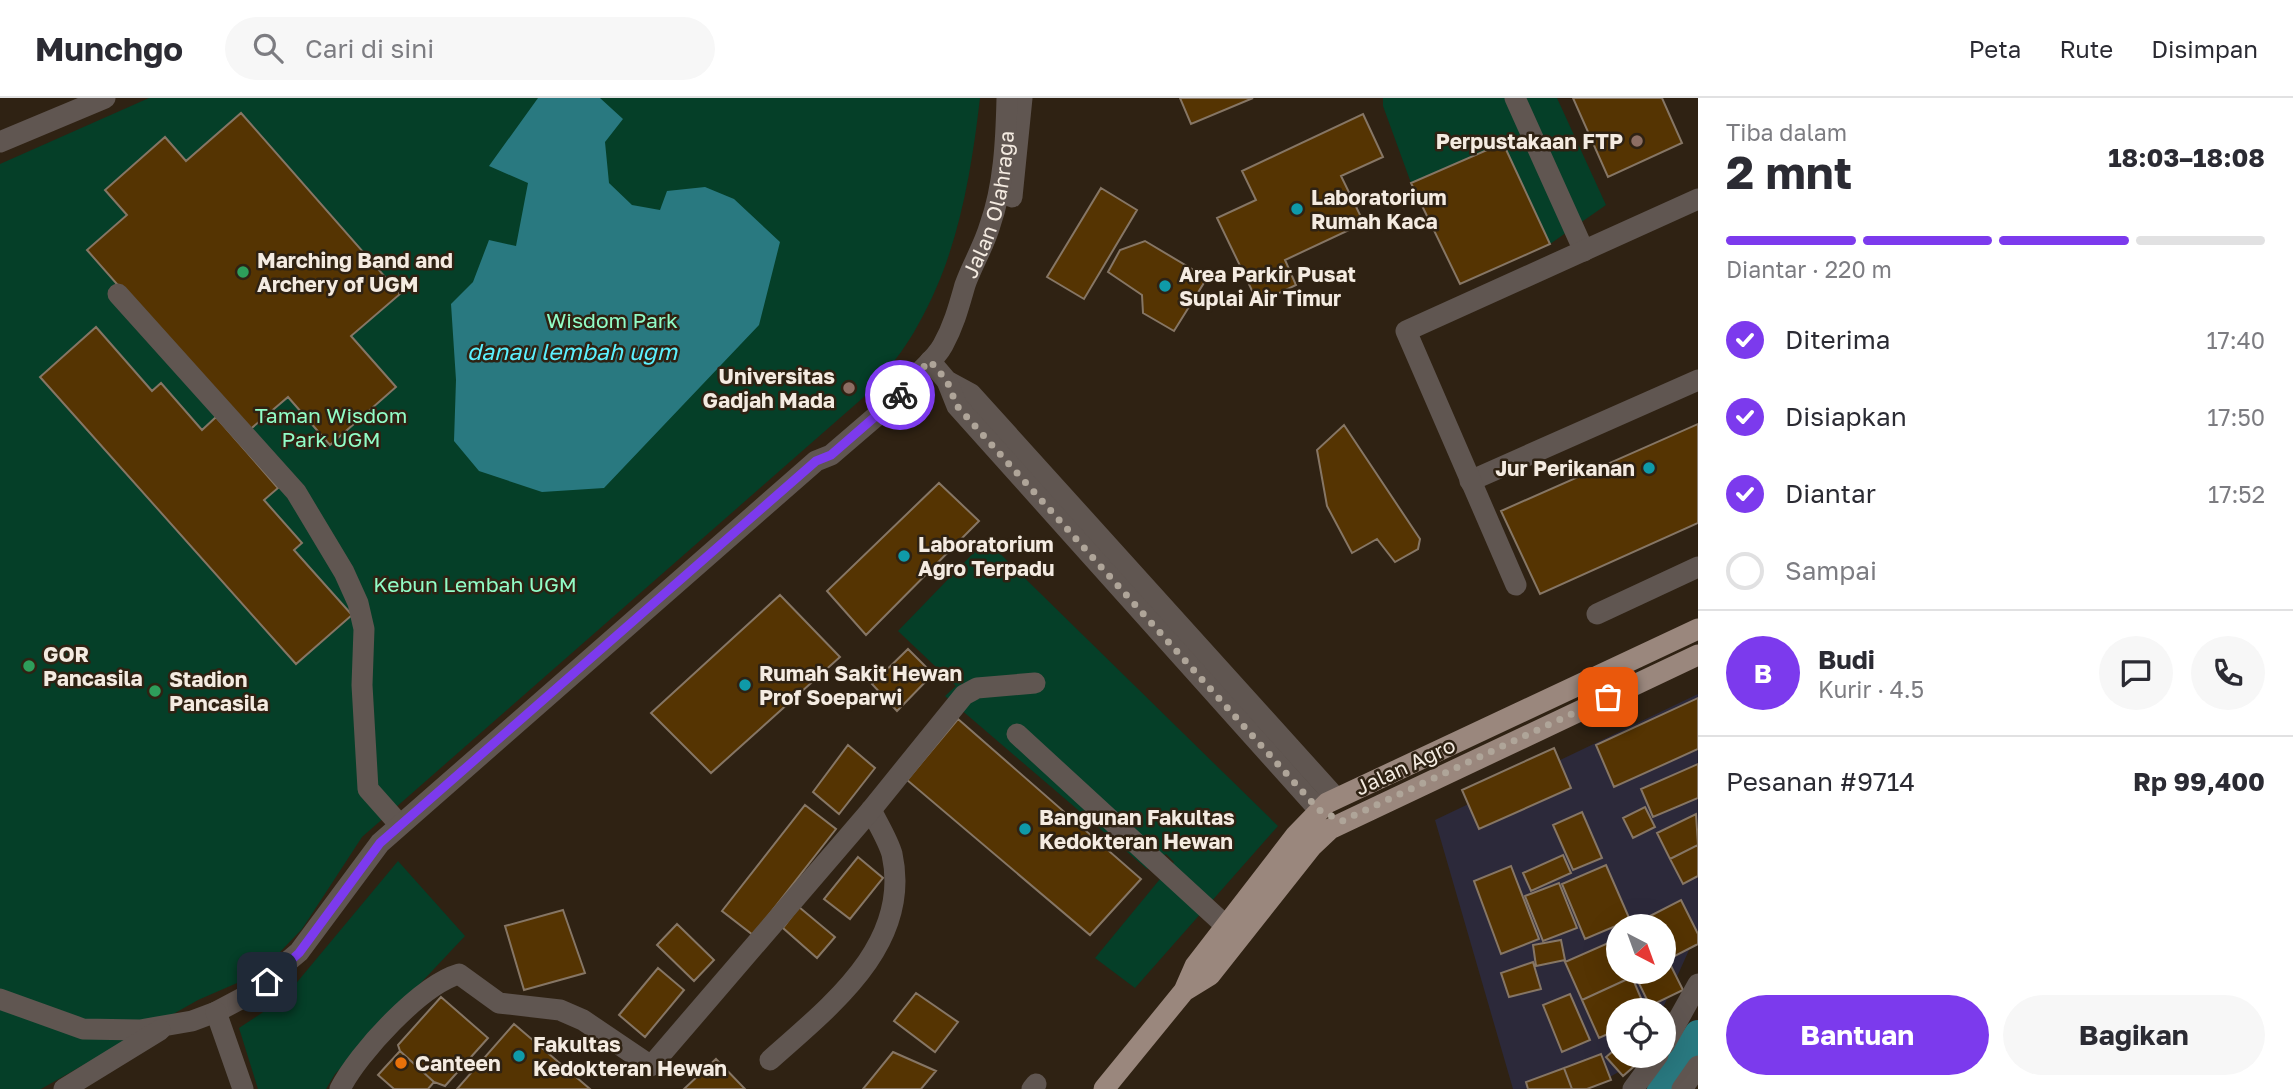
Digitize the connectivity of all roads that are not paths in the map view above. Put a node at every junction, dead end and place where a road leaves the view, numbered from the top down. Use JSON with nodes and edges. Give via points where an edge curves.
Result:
{"nodes":[{"id":1,"x":105,"y":98,"type":"edge"},
{"id":2,"x":1007,"y":98,"type":"edge"},
{"id":3,"x":1022,"y":98,"type":"edge"},
{"id":4,"x":1515,"y":98,"type":"edge"},
{"id":5,"x":0,"y":142,"type":"edge"},
{"id":6,"x":1698,"y":198,"type":"edge"},
{"id":7,"x":1584,"y":251,"type":"junction"},
{"id":8,"x":118,"y":294,"type":"dead end"},
{"id":9,"x":960,"y":309,"type":"junction"},
{"id":10,"x":930,"y":361,"type":"junction"},
{"id":11,"x":1698,"y":380,"type":"edge"},
{"id":12,"x":1470,"y":481,"type":"junction"},
{"id":13,"x":1698,"y":567,"type":"edge"},
{"id":14,"x":1517,"y":585,"type":"dead end"},
{"id":15,"x":1597,"y":614,"type":"dead end"},
{"id":16,"x":1698,"y":629,"type":"edge"},
{"id":17,"x":1698,"y":654,"type":"edge"},
{"id":18,"x":1035,"y":683,"type":"dead end"},
{"id":19,"x":1017,"y":734,"type":"dead end"},
{"id":20,"x":1328,"y":804,"type":"junction"},
{"id":21,"x":871,"y":810,"type":"junction"},
{"id":22,"x":1342,"y":821,"type":"junction"},
{"id":23,"x":400,"y":825,"type":"junction"},
{"id":24,"x":1226,"y":926,"type":"junction"},
{"id":25,"x":1698,"y":984,"type":"edge"},
{"id":26,"x":1184,"y":991,"type":"junction"},
{"id":27,"x":0,"y":999,"type":"edge"},
{"id":28,"x":216,"y":1012,"type":"junction"},
{"id":29,"x":1676,"y":1023,"type":"edge"},
{"id":30,"x":164,"y":1027,"type":"junction"},
{"id":31,"x":770,"y":1060,"type":"dead end"},
{"id":32,"x":1698,"y":1066,"type":"edge"},
{"id":33,"x":1648,"y":1068,"type":"edge"},
{"id":34,"x":64,"y":1089,"type":"edge"},
{"id":35,"x":243,"y":1089,"type":"edge"},
{"id":36,"x":340,"y":1089,"type":"edge"},
{"id":37,"x":1104,"y":1089,"type":"edge"},
{"id":38,"x":1633,"y":1089,"type":"edge"},
{"id":39,"x":1682,"y":1089,"type":"edge"}],
"edges":[{"from":1,"to":5,"type":"street"},
{"from":2,"to":9,"type":"street","name":"Jalan Olahraga","via":[[999,194]]},
{"from":3,"to":9,"type":"street","name":"Jalan Olahraga","via":[[1017,172],[1002,236],[977,290]]},
{"from":4,"to":7,"type":"street"},
{"from":6,"to":7,"type":"street"},
{"from":7,"to":12,"type":"street","via":[[1406,331]]},
{"from":8,"to":23,"type":"street","via":[[296,492],[344,572],[364,629],[368,789]]},
{"from":9,"to":10,"type":"street","name":"Jalan Olahraga","via":[[943,346]]},
{"from":10,"to":20,"type":"street","via":[[947,381],[957,406]]},
{"from":10,"to":23,"type":"street","name":"Jalan Olahraga","via":[[909,380],[890,386],[822,445],[816,461]]},
{"from":11,"to":12,"type":"street"},
{"from":12,"to":14,"type":"street"},
{"from":13,"to":15,"type":"street"},
{"from":16,"to":20,"type":"main road","name":"Jalan Agro"},
{"from":17,"to":22,"type":"main road","name":"Jalan Agro"},
{"from":18,"to":21,"type":"street","via":[[977,688],[964,695]]},
{"from":19,"to":24,"type":"street"},
{"from":20,"to":22,"type":"main road"},
{"from":20,"to":24,"type":"main road","name":"Jalan Agro"},
{"from":21,"to":31,"type":"street","via":[[892,853],[892,914],[877,949],[857,977]]},
{"from":21,"to":36,"type":"street","via":[[652,1066],[583,1020],[559,1010],[499,1003],[459,974],[443,978],[389,1026]]},
{"from":22,"to":26,"type":"main road","name":"Jalan Agro","via":[[1320,837],[1210,975]]},
{"from":23,"to":28,"type":"street","name":"Jalan Olahraga","via":[[369,855],[299,953],[267,982]]},
{"from":24,"to":26,"type":"main road","name":"Jalan Agro","via":[[1195,966]]},
{"from":25,"to":29,"type":"street"},
{"from":26,"to":37,"type":"main road","name":"Jalan Agro"},
{"from":27,"to":30,"type":"street","via":[[83,1028]]},
{"from":28,"to":30,"type":"street","name":"Jalan Olahraga"},
{"from":28,"to":35,"type":"street"},
{"from":30,"to":34,"type":"street"},
{"from":32,"to":39,"type":"street"},
{"from":33,"to":38,"type":"street"}]}
